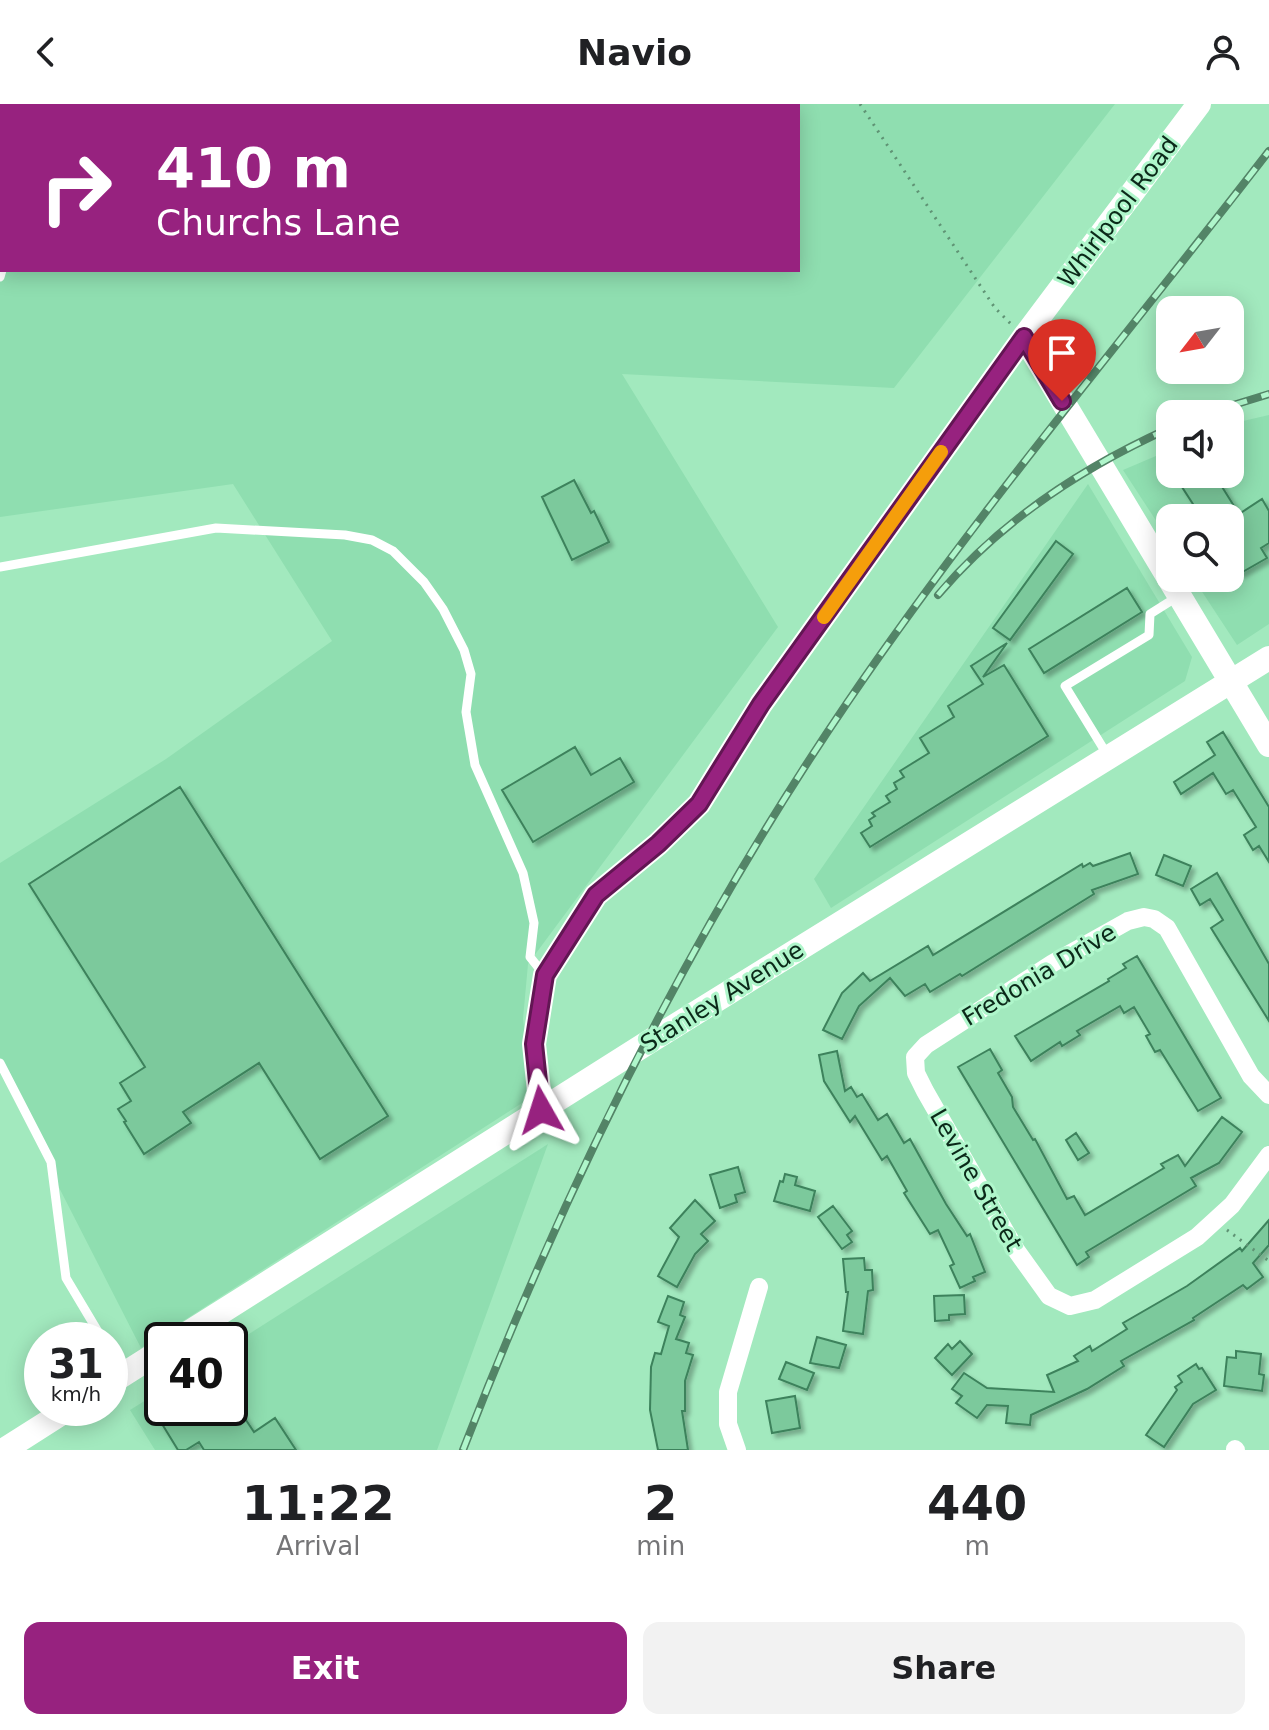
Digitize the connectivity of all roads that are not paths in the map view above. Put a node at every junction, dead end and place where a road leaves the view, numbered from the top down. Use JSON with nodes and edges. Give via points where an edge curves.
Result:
{"nodes":[{"id":1,"x":1199,"y":104,"type":"edge"},
{"id":2,"x":1024,"y":337,"type":"junction"},
{"id":3,"x":0,"y":567,"type":"edge"},
{"id":4,"x":1180,"y":595,"type":"junction"},
{"id":5,"x":1269,"y":658,"type":"edge"},
{"id":6,"x":1232,"y":682,"type":"junction"},
{"id":7,"x":1269,"y":745,"type":"edge"},
{"id":8,"x":1110,"y":759,"type":"junction"},
{"id":9,"x":545,"y":975,"type":"junction"},
{"id":10,"x":951,"y":1028,"type":"joint"},
{"id":11,"x":0,"y":1063,"type":"edge"},
{"id":12,"x":1269,"y":1095,"type":"edge"},
{"id":13,"x":541,"y":1110,"type":"junction"},
{"id":14,"x":1269,"y":1155,"type":"edge"},
{"id":15,"x":759,"y":1287,"type":"dead end"},
{"id":16,"x":92,"y":1322,"type":"edge"},
{"id":17,"x":205,"y":1322,"type":"edge"},
{"id":18,"x":42,"y":1426,"type":"edge"},
{"id":19,"x":4,"y":1450,"type":"edge"},
{"id":20,"x":737,"y":1450,"type":"edge"}],
"edges":[{"from":1,"to":2,"type":"street","name":"Whirlpool Road"},
{"from":2,"to":4,"type":"street"},
{"from":2,"to":9,"type":"street","name":"Whirlpool Road","via":[[761,704],[699,804],[596,895]]},
{"from":3,"to":9,"type":"lane","via":[[216,528],[345,535],[393,551],[424,582],[464,650],[471,674],[466,712],[475,765],[523,873],[534,923],[530,957]]},
{"from":4,"to":6,"type":"street"},
{"from":4,"to":8,"type":"lane","via":[[1150,614],[1149,635],[1065,686]]},
{"from":5,"to":6,"type":"street","name":"Stanley Avenue"},
{"from":6,"to":7,"type":"street"},
{"from":6,"to":8,"type":"street","name":"Stanley Avenue"},
{"from":8,"to":13,"type":"street","name":"Stanley Avenue"},
{"from":9,"to":13,"type":"street","name":"Whirlpool Road","via":[[534,1044]]},
{"from":10,"to":12,"type":"street","name":"Fredonia Drive","via":[[1128,921],[1154,919],[1167,928],[1251,1076]]},
{"from":10,"to":14,"type":"street","name":"Levine Street","via":[[915,1057],[916,1073],[1016,1250],[1049,1296],[1070,1306],[1095,1300],[1197,1237],[1232,1205]]},
{"from":11,"to":16,"type":"lane","via":[[51,1162],[66,1278]]},
{"from":13,"to":17,"type":"street","name":"Stanley Avenue"},
{"from":15,"to":20,"type":"street","via":[[728,1392],[728,1424]]},
{"from":18,"to":19,"type":"street"}]}
